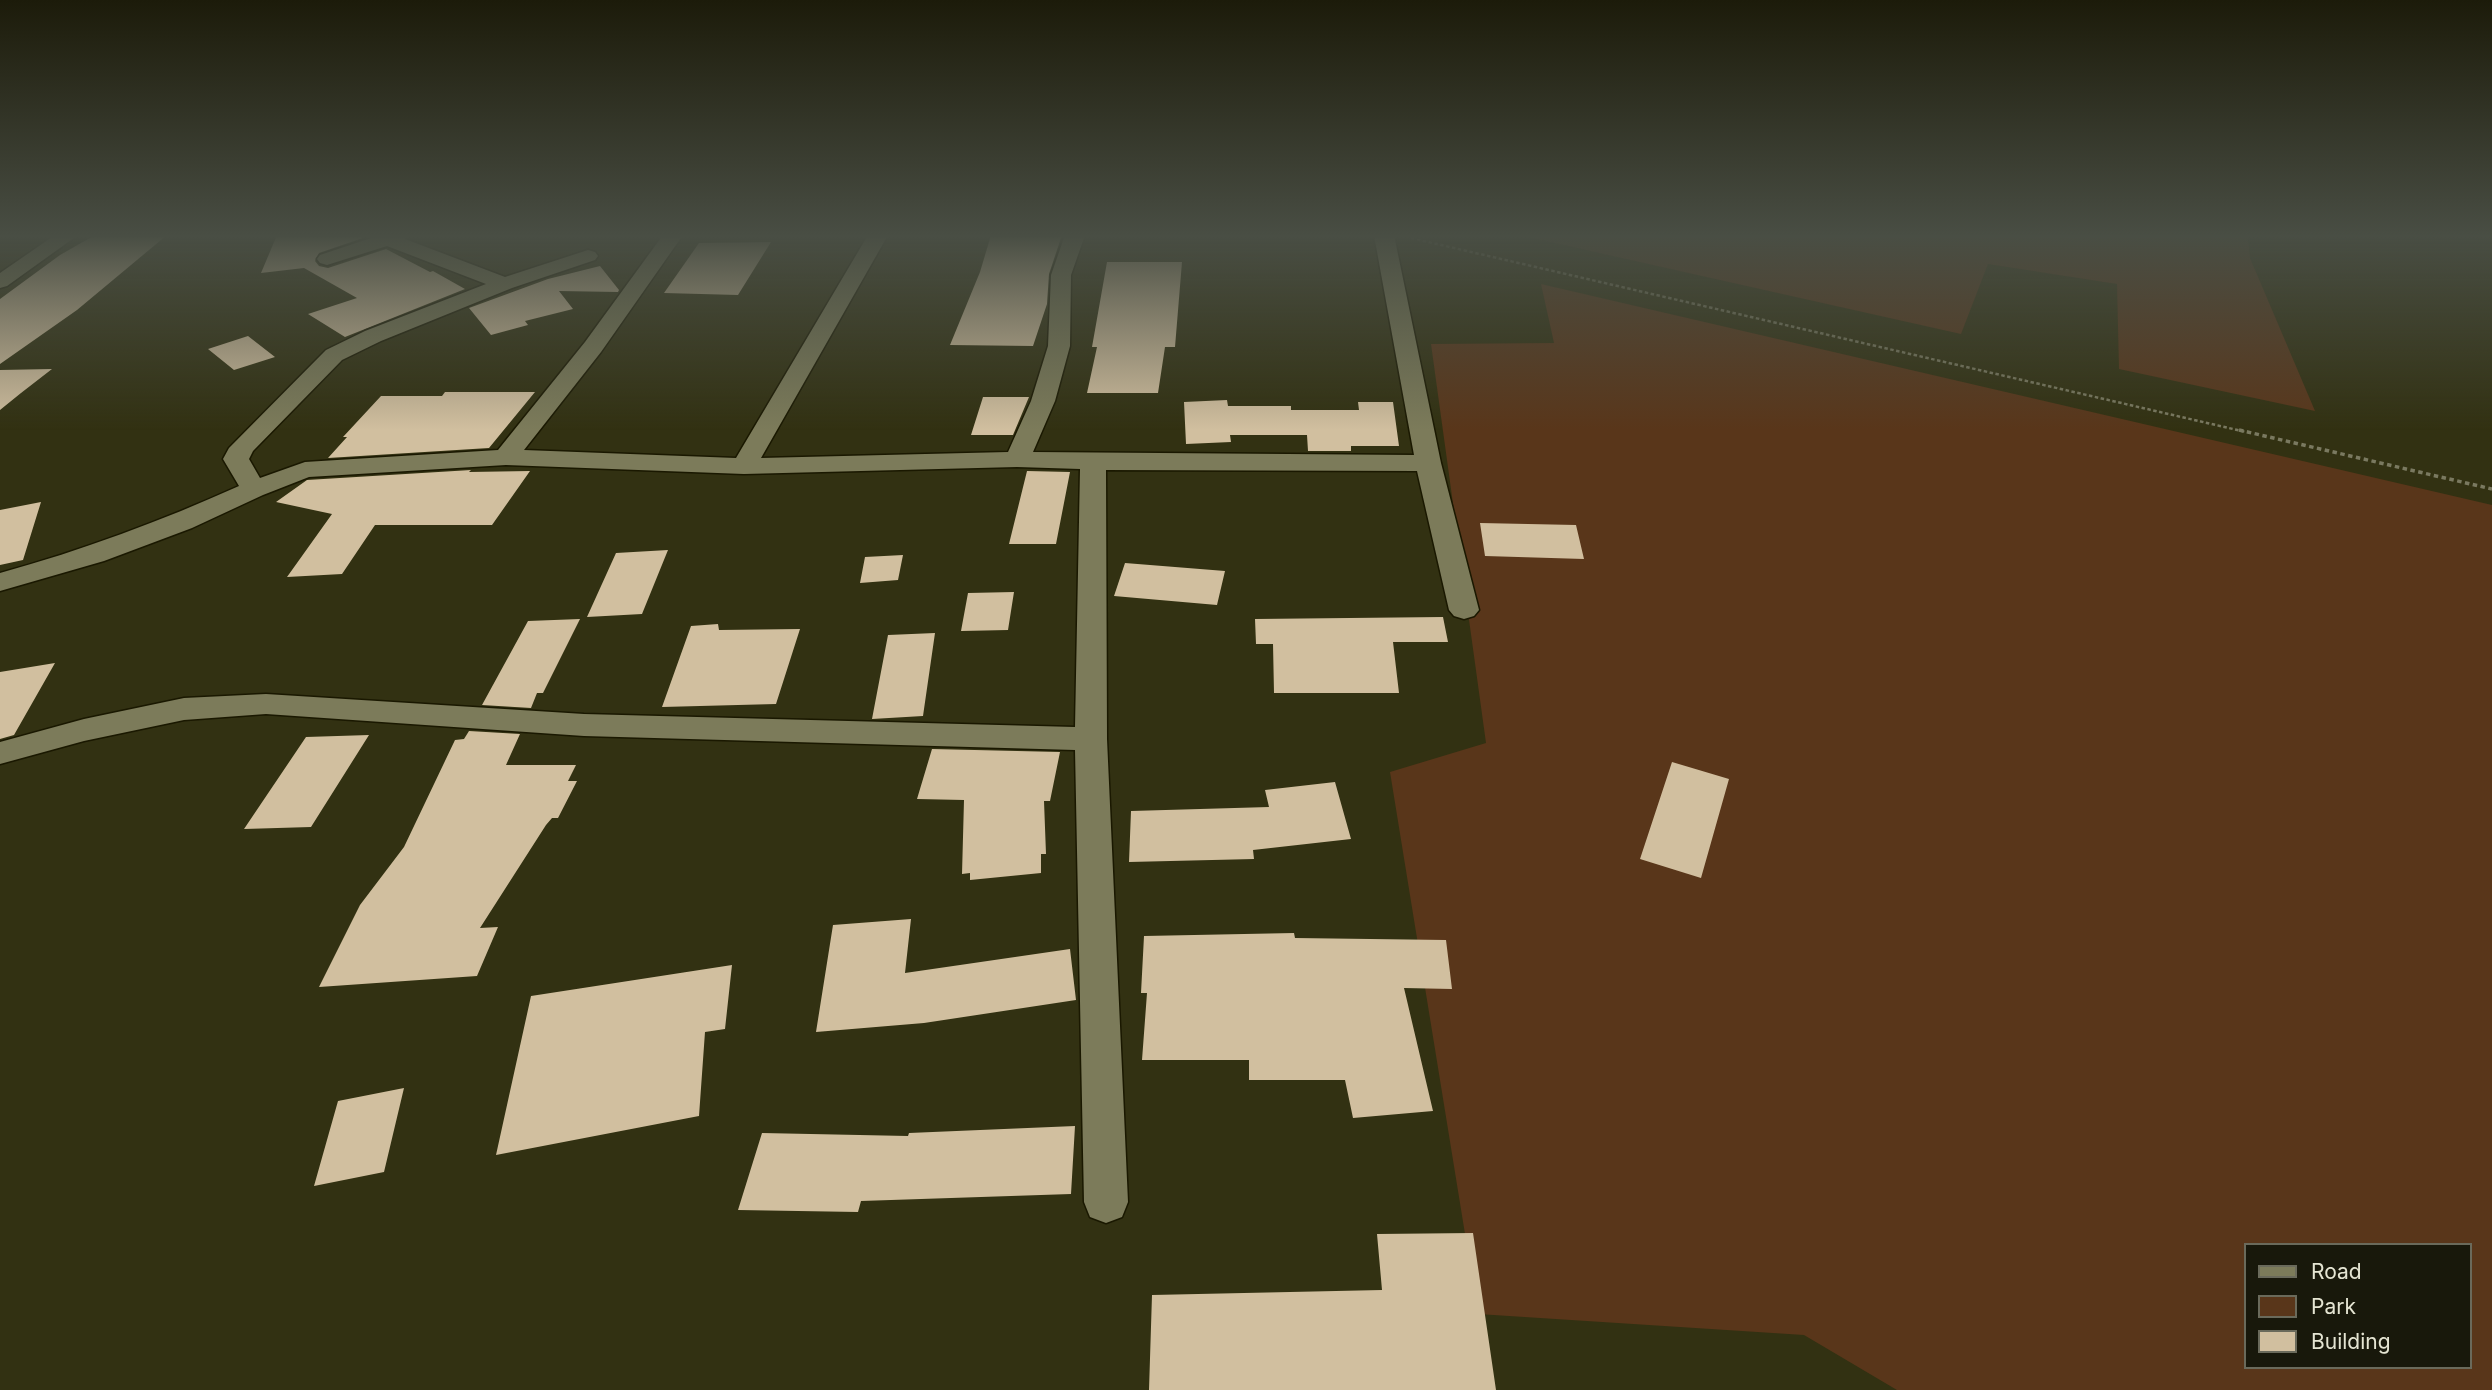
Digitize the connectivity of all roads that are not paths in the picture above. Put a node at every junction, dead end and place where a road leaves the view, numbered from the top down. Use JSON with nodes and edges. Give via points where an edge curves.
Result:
{"nodes":[{"id":1,"x":465,"y":300,"type":"edge"},
{"id":2,"x":627,"y":300,"type":"edge"},
{"id":3,"x":840,"y":300,"type":"edge"},
{"id":4,"x":1060,"y":300,"type":"edge"},
{"id":5,"x":1397,"y":300,"type":"edge"},
{"id":6,"x":506,"y":457,"type":"junction"},
{"id":7,"x":1017,"y":459,"type":"junction"},
{"id":8,"x":1093,"y":462,"type":"junction"},
{"id":9,"x":1428,"y":463,"type":"junction"},
{"id":10,"x":744,"y":466,"type":"junction"},
{"id":11,"x":254,"y":489,"type":"junction"},
{"id":12,"x":0,"y":582,"type":"edge"},
{"id":13,"x":1464,"y":610,"type":"dead end"},
{"id":14,"x":1091,"y":738,"type":"junction"},
{"id":15,"x":0,"y":753,"type":"edge"},
{"id":16,"x":1106,"y":1202,"type":"dead end"}],
"edges":[{"from":1,"to":11,"type":"street","via":[[334,355],[242,448],[236,459]]},
{"from":2,"to":6,"type":"street"},
{"from":3,"to":10,"type":"street"},
{"from":4,"to":7,"type":"street","via":[[1059,346],[1043,401]]},
{"from":5,"to":9,"type":"street"},
{"from":6,"to":10,"type":"street"},
{"from":6,"to":11,"type":"street","via":[[304,470]]},
{"from":7,"to":8,"type":"street"},
{"from":7,"to":10,"type":"street"},
{"from":8,"to":9,"type":"street"},
{"from":8,"to":14,"type":"street"},
{"from":9,"to":13,"type":"street"},
{"from":11,"to":12,"type":"street","via":[[94,555]]},
{"from":14,"to":15,"type":"street","via":[[584,725],[266,704],[184,709]]},
{"from":14,"to":16,"type":"street"}]}
